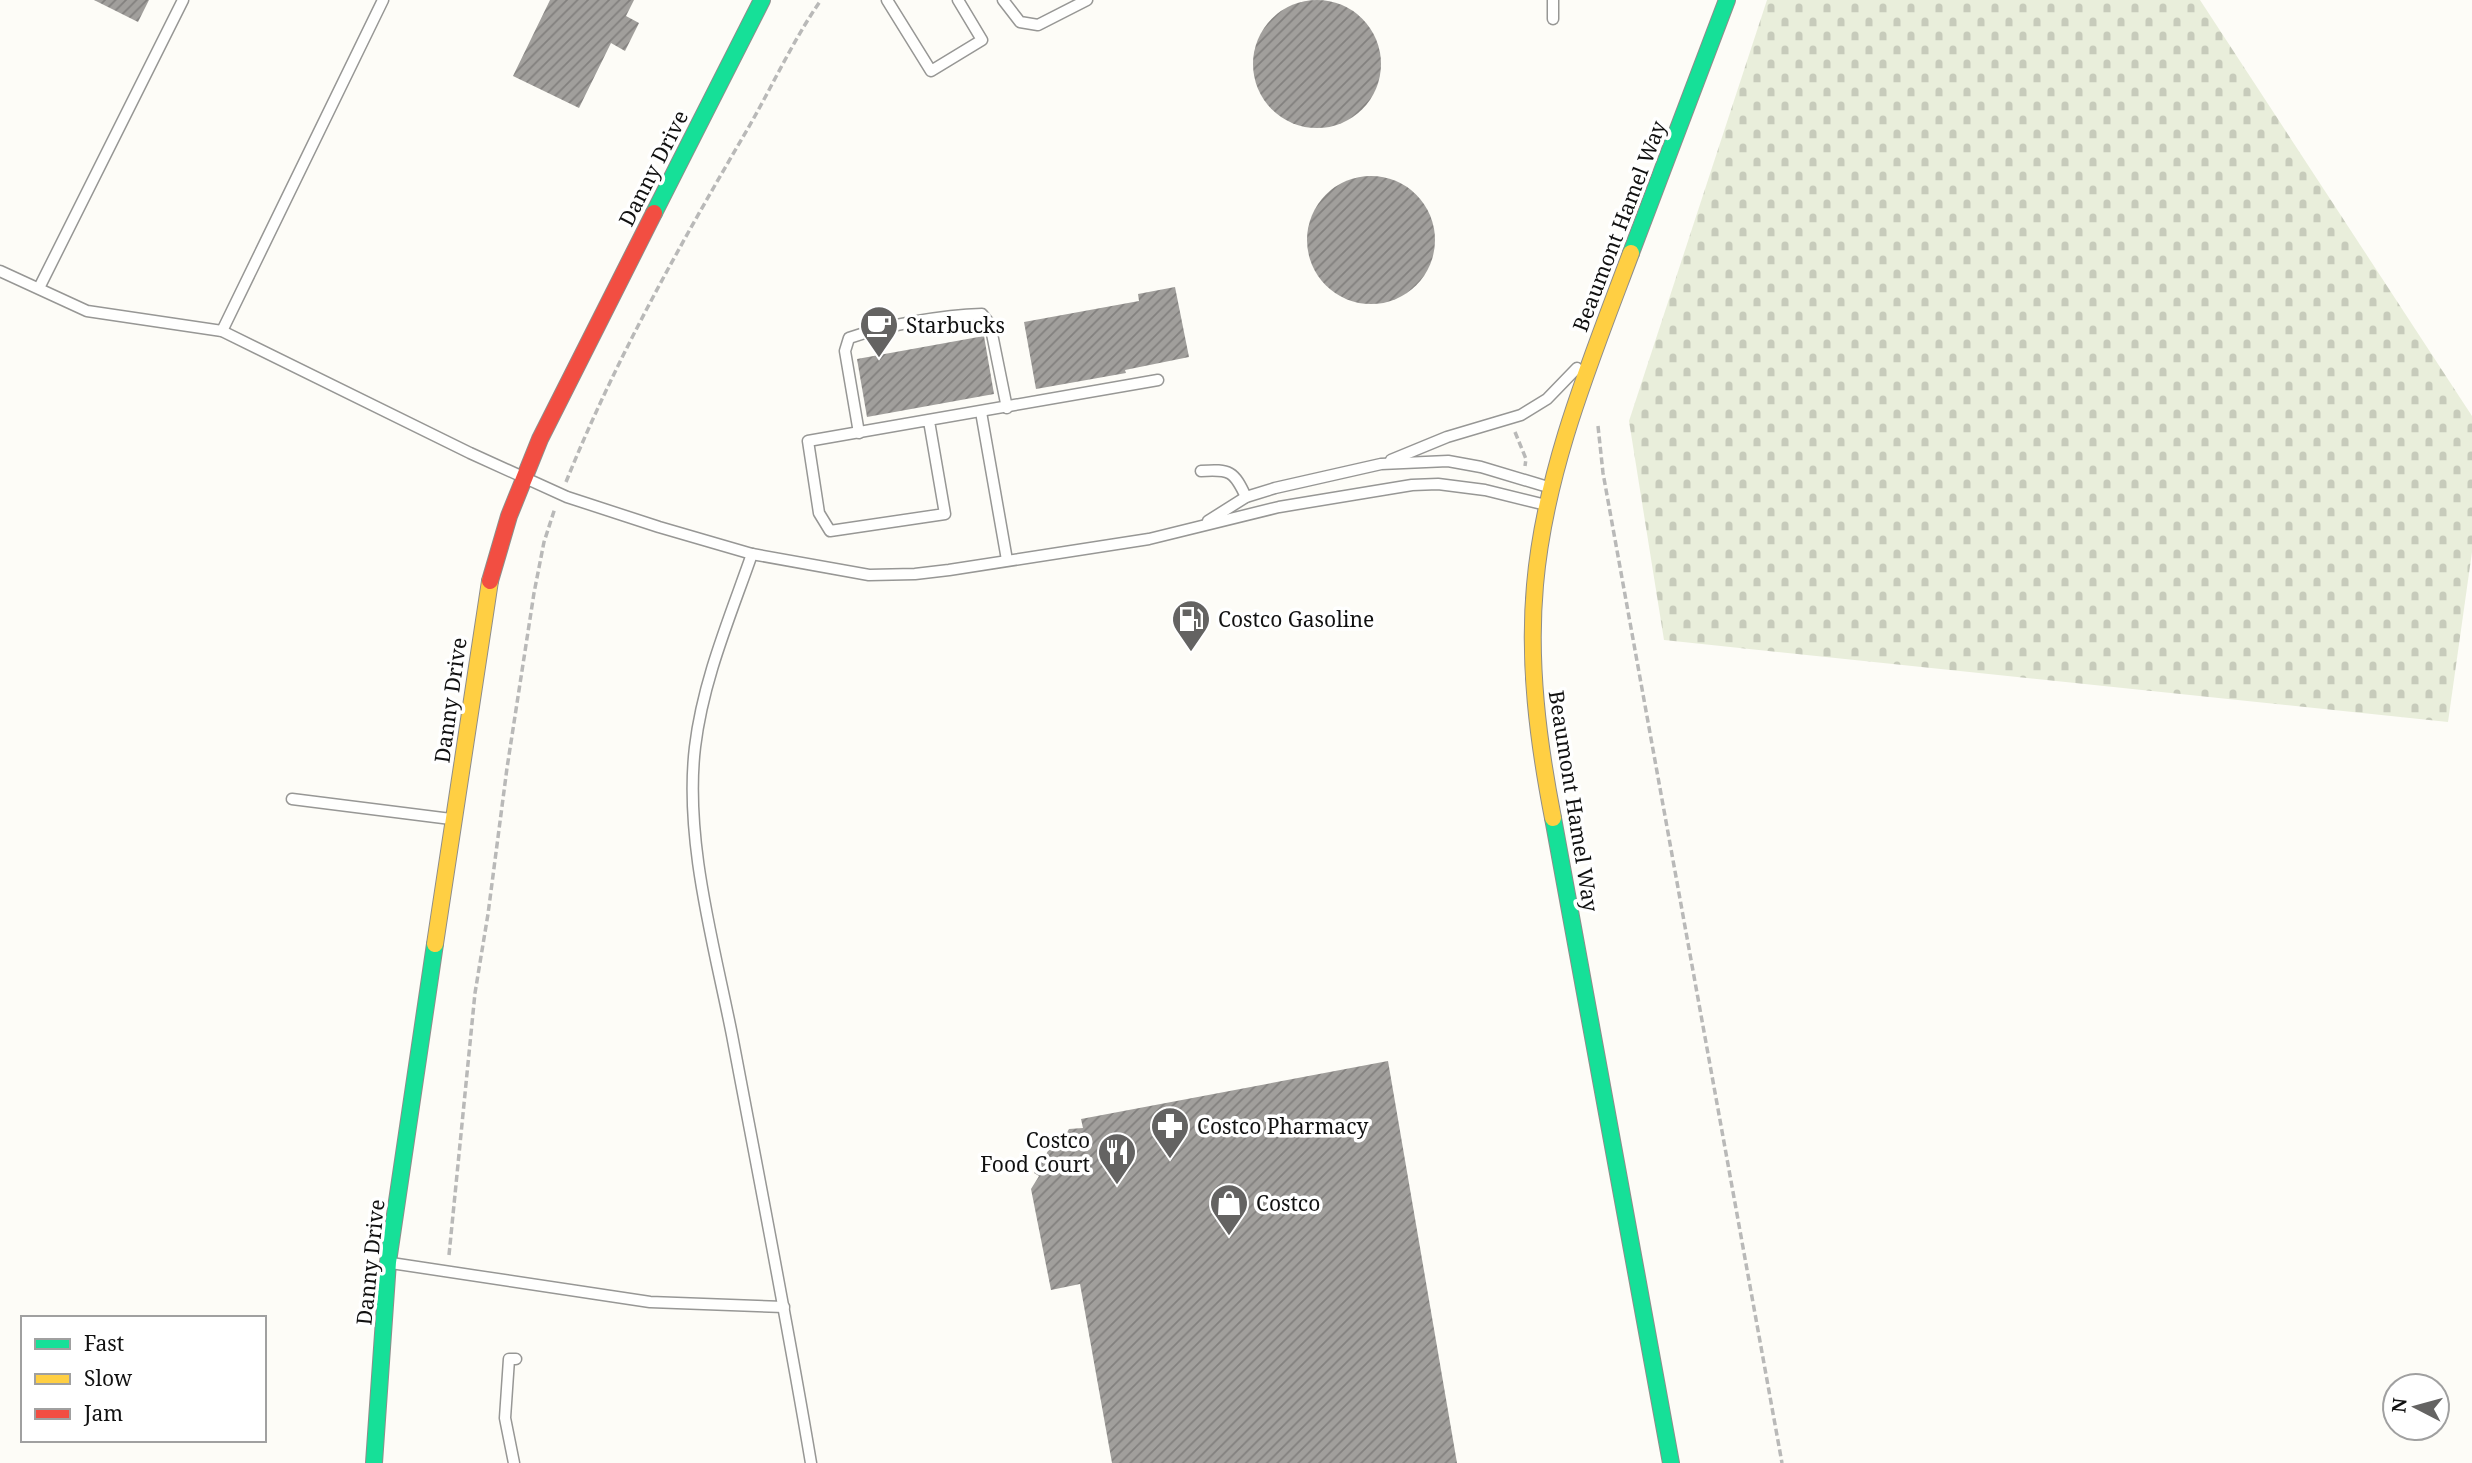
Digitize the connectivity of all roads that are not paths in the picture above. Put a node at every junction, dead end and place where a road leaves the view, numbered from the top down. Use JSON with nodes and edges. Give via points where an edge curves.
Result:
{"nodes":[{"id":1,"x":183,"y":0,"type":"edge"},
{"id":2,"x":383,"y":0,"type":"edge"},
{"id":3,"x":762,"y":0,"type":"edge"},
{"id":4,"x":887,"y":0,"type":"edge"},
{"id":5,"x":958,"y":0,"type":"edge"},
{"id":6,"x":1003,"y":0,"type":"edge"},
{"id":7,"x":1087,"y":0,"type":"edge"},
{"id":8,"x":1553,"y":0,"type":"edge"},
{"id":9,"x":1727,"y":0,"type":"edge"},
{"id":10,"x":1553,"y":19,"type":"dead end"},
{"id":11,"x":0,"y":271,"type":"edge"},
{"id":12,"x":39,"y":288,"type":"junction"},
{"id":13,"x":222,"y":331,"type":"junction"},
{"id":14,"x":1600,"y":335,"type":"junction"},
{"id":15,"x":1158,"y":380,"type":"dead end"},
{"id":16,"x":1007,"y":408,"type":"junction"},
{"id":17,"x":981,"y":412,"type":"junction"},
{"id":18,"x":929,"y":421,"type":"junction"},
{"id":19,"x":859,"y":433,"type":"junction"},
{"id":20,"x":1381,"y":464,"type":"junction"},
{"id":21,"x":1201,"y":471,"type":"dead end"},
{"id":22,"x":523,"y":477,"type":"junction"},
{"id":23,"x":1553,"y":488,"type":"junction"},
{"id":24,"x":1246,"y":497,"type":"junction"},
{"id":25,"x":1549,"y":506,"type":"junction"},
{"id":26,"x":1199,"y":526,"type":"junction"},
{"id":27,"x":752,"y":554,"type":"junction"},
{"id":28,"x":1007,"y":560,"type":"junction"},
{"id":29,"x":292,"y":799,"type":"dead end"},
{"id":30,"x":453,"y":820,"type":"junction"},
{"id":31,"x":388,"y":1262,"type":"junction"},
{"id":32,"x":784,"y":1307,"type":"junction"},
{"id":33,"x":516,"y":1359,"type":"dead end"},
{"id":34,"x":374,"y":1463,"type":"edge"},
{"id":35,"x":514,"y":1463,"type":"edge"},
{"id":36,"x":811,"y":1463,"type":"edge"},
{"id":37,"x":1671,"y":1463,"type":"edge"}],
"edges":[{"from":1,"to":12,"type":"lane"},
{"from":2,"to":13,"type":"lane"},
{"from":3,"to":22,"type":"street","name":"Danny Drive"},
{"from":4,"to":5,"type":"lane","via":[[931,71],[982,40]]},
{"from":6,"to":7,"type":"lane","via":[[1020,22],[1038,24]]},
{"from":8,"to":10,"type":"lane"},
{"from":9,"to":14,"type":"street","name":"Beaumont Hamel Way"},
{"from":11,"to":12,"type":"lane"},
{"from":12,"to":13,"type":"lane","via":[[87,311]]},
{"from":13,"to":22,"type":"lane"},
{"from":14,"to":20,"type":"lane","via":[[1562,385],[1535,407]]},
{"from":14,"to":23,"type":"street","name":"Beaumont Hamel Way"},
{"from":15,"to":16,"type":"lane"},
{"from":16,"to":17,"type":"lane"},
{"from":16,"to":19,"type":"lane","via":[[990,324],[982,314],[960,314],[849,338],[845,351]]},
{"from":17,"to":18,"type":"lane"},
{"from":17,"to":28,"type":"lane"},
{"from":18,"to":19,"type":"lane"},
{"from":18,"to":19,"type":"lane","via":[[945,514],[830,531],[819,513],[808,442]]},
{"from":20,"to":23,"type":"lane","via":[[1448,461]]},
{"from":20,"to":24,"type":"lane"},
{"from":21,"to":24,"type":"lane","via":[[1219,470],[1236,476]]},
{"from":22,"to":27,"type":"lane","via":[[567,497]]},
{"from":22,"to":30,"type":"street","name":"Danny Drive","via":[[504,525],[487,595]]},
{"from":23,"to":25,"type":"street","name":"Beaumont Hamel Way"},
{"from":24,"to":26,"type":"lane"},
{"from":25,"to":26,"type":"lane","via":[[1485,489],[1412,485]]},
{"from":25,"to":37,"type":"street","name":"Beaumont Hamel Way","via":[[1535,594],[1534,693],[1541,755]]},
{"from":26,"to":28,"type":"lane","via":[[1149,539]]},
{"from":27,"to":28,"type":"lane","via":[[869,575],[915,574]]},
{"from":27,"to":32,"type":"lane","via":[[701,707],[694,813],[704,892]]},
{"from":29,"to":30,"type":"lane"},
{"from":30,"to":31,"type":"street","name":"Danny Drive"},
{"from":31,"to":32,"type":"lane","via":[[650,1302]]},
{"from":31,"to":34,"type":"street","name":"Danny Drive"},
{"from":32,"to":36,"type":"lane"},
{"from":33,"to":35,"type":"lane","via":[[509,1359],[505,1418]]}]}
